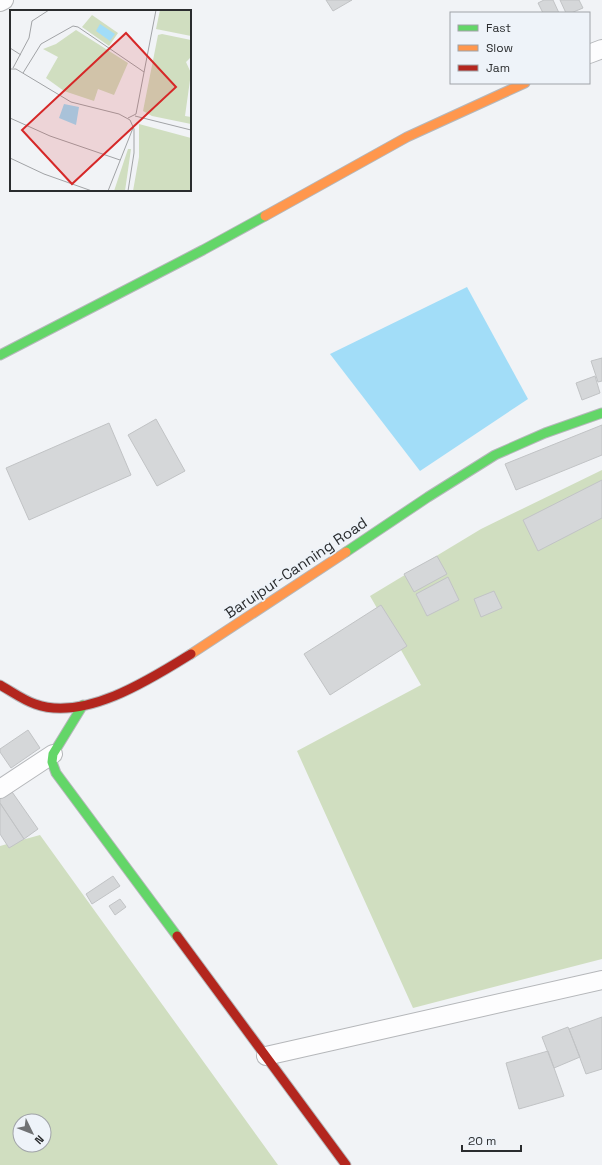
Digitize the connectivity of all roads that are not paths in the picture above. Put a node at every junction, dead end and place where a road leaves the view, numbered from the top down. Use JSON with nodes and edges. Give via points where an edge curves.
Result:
{"nodes":[{"id":1,"x":4,"y":0,"type":"edge"},
{"id":2,"x":0,"y":2,"type":"edge"},
{"id":3,"x":602,"y":48,"type":"edge"},
{"id":4,"x":590,"y":54,"type":"edge"},
{"id":5,"x":523,"y":84,"type":"edge"},
{"id":6,"x":0,"y":355,"type":"edge"},
{"id":7,"x":602,"y":413,"type":"edge"},
{"id":8,"x":0,"y":685,"type":"edge"},
{"id":9,"x":83,"y":706,"type":"junction"},
{"id":10,"x":53,"y":754,"type":"junction"},
{"id":11,"x":0,"y":789,"type":"edge"},
{"id":12,"x":602,"y":980,"type":"edge"},
{"id":13,"x":266,"y":1056,"type":"junction"},
{"id":14,"x":346,"y":1165,"type":"edge"}],
"edges":[{"from":1,"to":2,"type":"street"},
{"from":3,"to":4,"type":"street"},
{"from":5,"to":6,"type":"street","via":[[407,138],[203,250]]},
{"from":7,"to":9,"type":"street","name":"Baruipur-Canning Road","via":[[545,433],[495,455],[156,676],[117,696]]},
{"from":8,"to":9,"type":"street","name":"Baruipur-Canning Road","via":[[35,704],[58,709]]},
{"from":9,"to":10,"type":"street"},
{"from":10,"to":11,"type":"street"},
{"from":10,"to":13,"type":"street","via":[[52,762],[56,773]]},
{"from":12,"to":13,"type":"street"},
{"from":13,"to":14,"type":"street"}]}
